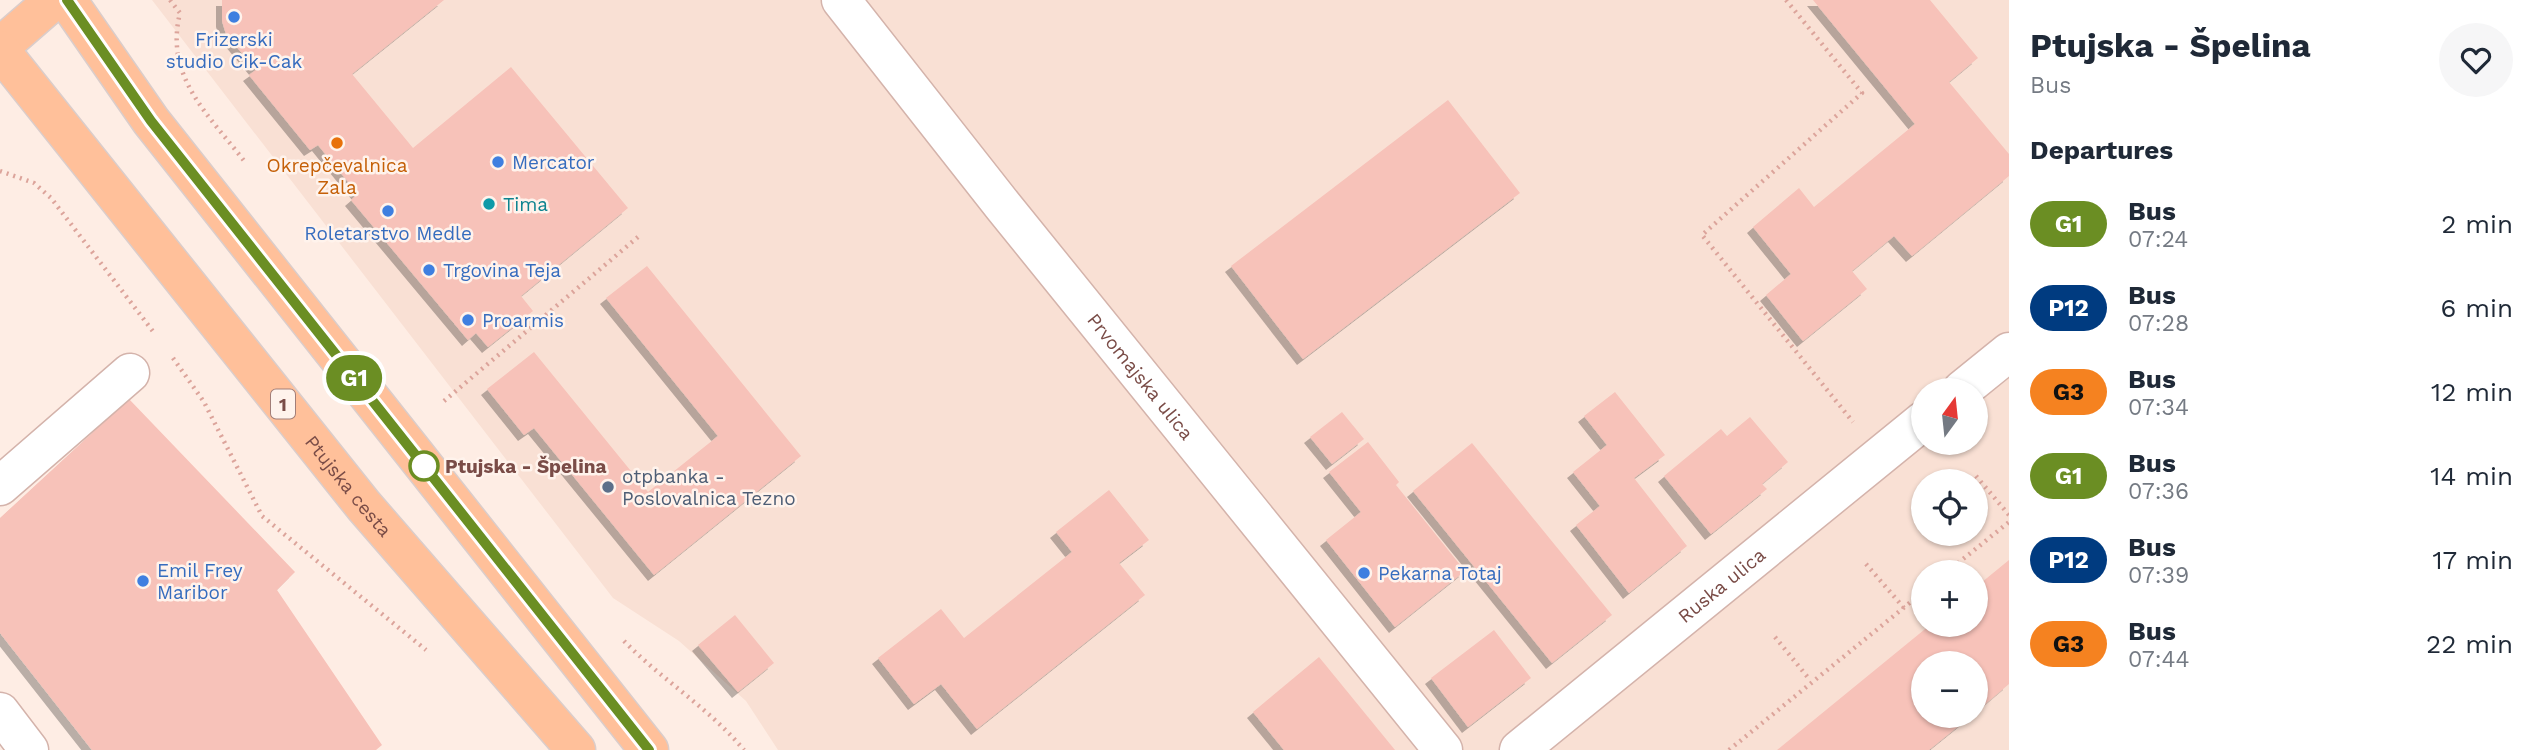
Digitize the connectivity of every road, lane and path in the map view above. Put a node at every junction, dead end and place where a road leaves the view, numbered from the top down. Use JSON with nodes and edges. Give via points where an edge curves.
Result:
{"nodes":[{"id":1,"x":54,"y":0,"type":"edge"},
{"id":2,"x":67,"y":0,"type":"edge"},
{"id":3,"x":170,"y":0,"type":"edge"},
{"id":4,"x":841,"y":0,"type":"edge"},
{"id":5,"x":1786,"y":0,"type":"edge"},
{"id":6,"x":0,"y":49,"type":"edge"},
{"id":7,"x":248,"y":166,"type":"dead end"},
{"id":8,"x":0,"y":171,"type":"edge"},
{"id":9,"x":638,"y":237,"type":"dead end"},
{"id":10,"x":163,"y":343,"type":"dead end"},
{"id":11,"x":2009,"y":352,"type":"edge"},
{"id":12,"x":170,"y":353,"type":"dead end"},
{"id":13,"x":130,"y":373,"type":"dead end"},
{"id":14,"x":1977,"y":378,"type":"edge"},
{"id":15,"x":444,"y":401,"type":"dead end"},
{"id":16,"x":1911,"y":430,"type":"edge"},
{"id":17,"x":1880,"y":455,"type":"junction"},
{"id":18,"x":0,"y":485,"type":"edge"},
{"id":19,"x":1988,"y":490,"type":"edge"},
{"id":20,"x":2009,"y":515,"type":"edge"},
{"id":21,"x":2009,"y":522,"type":"edge"},
{"id":22,"x":1962,"y":560,"type":"edge"},
{"id":23,"x":1866,"y":564,"type":"dead end"},
{"id":24,"x":1911,"y":602,"type":"edge"},
{"id":25,"x":1903,"y":608,"type":"junction"},
{"id":26,"x":617,"y":634,"type":"dead end"},
{"id":27,"x":1775,"y":637,"type":"dead end"},
{"id":28,"x":434,"y":657,"type":"dead end"},
{"id":29,"x":1810,"y":680,"type":"dead end"},
{"id":30,"x":0,"y":712,"type":"edge"},
{"id":31,"x":30,"y":750,"type":"edge"},
{"id":32,"x":576,"y":750,"type":"edge"},
{"id":33,"x":649,"y":750,"type":"edge"},
{"id":34,"x":744,"y":750,"type":"edge"},
{"id":35,"x":1443,"y":750,"type":"edge"},
{"id":36,"x":1519,"y":750,"type":"edge"},
{"id":37,"x":1730,"y":750,"type":"edge"}],
"edges":[{"from":1,"to":6,"type":"main road","name":"Ptujska cesta"},
{"from":2,"to":33,"type":"main road","via":[[151,121]]},
{"from":3,"to":7,"type":"path","via":[[180,13],[176,59],[190,90]]},
{"from":4,"to":35,"type":"street","name":"Prvomajska ulica"},
{"from":5,"to":17,"type":"path","via":[[1862,93],[1702,235]]},
{"from":6,"to":32,"type":"main road","name":"Ptujska cesta","number":"1","via":[[364,506]]},
{"from":8,"to":10,"type":"path","via":[[34,183],[51,198]]},
{"from":9,"to":15,"type":"path"},
{"from":11,"to":14,"type":"street"},
{"from":12,"to":28,"type":"path","via":[[204,402],[262,516]]},
{"from":13,"to":18,"type":"street"},
{"from":16,"to":17,"type":"street","name":"Ruska ulica"},
{"from":17,"to":36,"type":"street","name":"Ruska ulica"},
{"from":19,"to":20,"type":"path"},
{"from":21,"to":22,"type":"path"},
{"from":23,"to":25,"type":"path"},
{"from":24,"to":25,"type":"path"},
{"from":25,"to":37,"type":"path"},
{"from":26,"to":34,"type":"path","via":[[653,670],[696,701]]},
{"from":27,"to":29,"type":"path"},
{"from":30,"to":31,"type":"street"}]}
